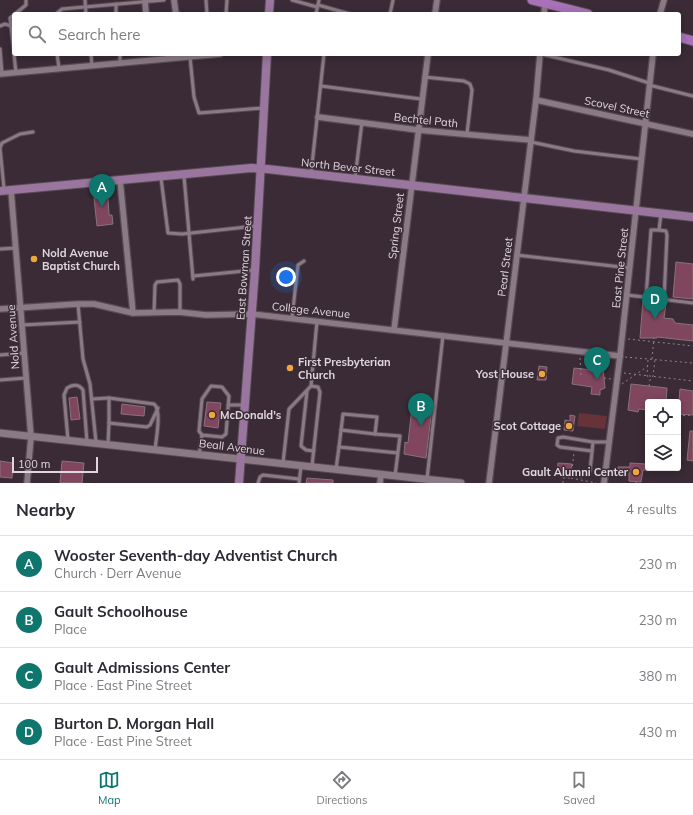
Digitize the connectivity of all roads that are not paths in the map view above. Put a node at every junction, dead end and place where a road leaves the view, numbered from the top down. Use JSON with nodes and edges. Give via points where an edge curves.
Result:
{"nodes":[{"id":1,"x":26,"y":0,"type":"edge"},
{"id":2,"x":85,"y":0,"type":"edge"},
{"id":3,"x":164,"y":0,"type":"edge"},
{"id":4,"x":174,"y":0,"type":"edge"},
{"id":5,"x":206,"y":0,"type":"edge"},
{"id":6,"x":227,"y":0,"type":"edge"},
{"id":7,"x":270,"y":0,"type":"edge"},
{"id":8,"x":292,"y":0,"type":"edge"},
{"id":9,"x":319,"y":0,"type":"edge"},
{"id":10,"x":392,"y":0,"type":"edge"},
{"id":11,"x":437,"y":0,"type":"edge"},
{"id":12,"x":532,"y":0,"type":"edge"},
{"id":13,"x":664,"y":0,"type":"edge"},
{"id":14,"x":133,"y":1,"type":"edge"},
{"id":15,"x":145,"y":1,"type":"edge"},
{"id":16,"x":550,"y":3,"type":"edge"},
{"id":17,"x":116,"y":4,"type":"junction"},
{"id":18,"x":318,"y":6,"type":"junction"},
{"id":19,"x":86,"y":7,"type":"junction"},
{"id":20,"x":17,"y":12,"type":"edge"},
{"id":21,"x":58,"y":12,"type":"edge"},
{"id":22,"x":86,"y":12,"type":"edge"},
{"id":23,"x":116,"y":12,"type":"edge"},
{"id":24,"x":146,"y":12,"type":"edge"},
{"id":25,"x":176,"y":12,"type":"edge"},
{"id":26,"x":207,"y":12,"type":"edge"},
{"id":27,"x":226,"y":12,"type":"edge"},
{"id":28,"x":269,"y":12,"type":"edge"},
{"id":29,"x":316,"y":12,"type":"edge"},
{"id":30,"x":342,"y":12,"type":"edge"},
{"id":31,"x":390,"y":12,"type":"edge"},
{"id":32,"x":435,"y":12,"type":"edge"},
{"id":33,"x":545,"y":12,"type":"edge"},
{"id":34,"x":581,"y":12,"type":"edge"},
{"id":35,"x":661,"y":12,"type":"edge"},
{"id":36,"x":12,"y":16,"type":"edge"},
{"id":37,"x":0,"y":26,"type":"edge"},
{"id":38,"x":11,"y":26,"type":"junction"},
{"id":39,"x":12,"y":35,"type":"edge"},
{"id":40,"x":681,"y":38,"type":"edge"},
{"id":41,"x":693,"y":41,"type":"edge"},
{"id":42,"x":0,"y":50,"type":"edge"},
{"id":43,"x":14,"y":56,"type":"edge"},
{"id":44,"x":57,"y":56,"type":"edge"},
{"id":45,"x":91,"y":56,"type":"edge"},
{"id":46,"x":120,"y":56,"type":"edge"},
{"id":47,"x":150,"y":56,"type":"edge"},
{"id":48,"x":179,"y":56,"type":"edge"},
{"id":49,"x":197,"y":56,"type":"edge"},
{"id":50,"x":267,"y":56,"type":"edge"},
{"id":51,"x":324,"y":56,"type":"edge"},
{"id":52,"x":428,"y":56,"type":"edge"},
{"id":53,"x":541,"y":56,"type":"edge"},
{"id":54,"x":550,"y":56,"type":"edge"},
{"id":55,"x":653,"y":56,"type":"edge"},
{"id":56,"x":190,"y":57,"type":"junction"},
{"id":57,"x":151,"y":61,"type":"junction"},
{"id":58,"x":120,"y":64,"type":"junction"},
{"id":59,"x":92,"y":66,"type":"junction"},
{"id":60,"x":59,"y":69,"type":"junction"},
{"id":61,"x":16,"y":73,"type":"junction"},
{"id":62,"x":1,"y":74,"type":"edge"},
{"id":63,"x":424,"y":77,"type":"junction"},
{"id":64,"x":649,"y":84,"type":"junction"},
{"id":65,"x":321,"y":86,"type":"junction"},
{"id":66,"x":693,"y":96,"type":"edge"},
{"id":67,"x":422,"y":99,"type":"junction"},
{"id":68,"x":536,"y":100,"type":"junction"},
{"id":69,"x":264,"y":108,"type":"junction"},
{"id":70,"x":318,"y":117,"type":"junction"},
{"id":71,"x":362,"y":122,"type":"junction"},
{"id":72,"x":645,"y":123,"type":"junction"},
{"id":73,"x":418,"y":130,"type":"junction"},
{"id":74,"x":33,"y":132,"type":"dead end"},
{"id":75,"x":466,"y":134,"type":"junction"},
{"id":76,"x":693,"y":134,"type":"edge"},
{"id":77,"x":531,"y":141,"type":"junction"},
{"id":78,"x":1,"y":145,"type":"edge"},
{"id":79,"x":641,"y":159,"type":"junction"},
{"id":80,"x":260,"y":168,"type":"junction"},
{"id":81,"x":184,"y":174,"type":"junction"},
{"id":82,"x":311,"y":174,"type":"junction"},
{"id":83,"x":160,"y":176,"type":"junction"},
{"id":84,"x":355,"y":179,"type":"junction"},
{"id":85,"x":120,"y":180,"type":"junction"},
{"id":86,"x":411,"y":185,"type":"junction"},
{"id":87,"x":5,"y":191,"type":"edge"},
{"id":88,"x":524,"y":199,"type":"junction"},
{"id":89,"x":636,"y":211,"type":"junction"},
{"id":90,"x":661,"y":214,"type":"junction"},
{"id":91,"x":693,"y":217,"type":"edge"},
{"id":92,"x":258,"y":226,"type":"junction"},
{"id":93,"x":659,"y":230,"type":"junction"},
{"id":94,"x":188,"y":233,"type":"junction"},
{"id":95,"x":17,"y":248,"type":"junction"},
{"id":96,"x":0,"y":249,"type":"edge"},
{"id":97,"x":516,"y":255,"type":"junction"},
{"id":98,"x":304,"y":261,"type":"dead end"},
{"id":99,"x":630,"y":268,"type":"junction"},
{"id":100,"x":255,"y":270,"type":"junction"},
{"id":101,"x":627,"y":295,"type":"junction"},
{"id":102,"x":646,"y":297,"type":"junction"},
{"id":103,"x":664,"y":300,"type":"junction"},
{"id":104,"x":693,"y":303,"type":"edge"},
{"id":105,"x":78,"y":304,"type":"junction"},
{"id":106,"x":21,"y":307,"type":"junction"},
{"id":107,"x":0,"y":309,"type":"edge"},
{"id":108,"x":180,"y":312,"type":"junction"},
{"id":109,"x":133,"y":313,"type":"junction"},
{"id":110,"x":154,"y":313,"type":"junction"},
{"id":111,"x":252,"y":314,"type":"junction"},
{"id":112,"x":292,"y":318,"type":"junction"},
{"id":113,"x":317,"y":321,"type":"junction"},
{"id":114,"x":80,"y":322,"type":"junction"},
{"id":115,"x":22,"y":325,"type":"junction"},
{"id":116,"x":394,"y":330,"type":"junction"},
{"id":117,"x":443,"y":335,"type":"junction"},
{"id":118,"x":505,"y":343,"type":"junction"},
{"id":119,"x":24,"y":353,"type":"junction"},
{"id":120,"x":0,"y":355,"type":"edge"},
{"id":121,"x":620,"y":356,"type":"junction"},
{"id":122,"x":26,"y":378,"type":"junction"},
{"id":123,"x":0,"y":380,"type":"edge"},
{"id":124,"x":312,"y":386,"type":"junction"},
{"id":125,"x":307,"y":391,"type":"junction"},
{"id":126,"x":109,"y":398,"type":"junction"},
{"id":127,"x":92,"y":399,"type":"junction"},
{"id":128,"x":228,"y":405,"type":"junction"},
{"id":129,"x":245,"y":406,"type":"junction"},
{"id":130,"x":158,"y":408,"type":"junction"},
{"id":131,"x":109,"y":423,"type":"junction"},
{"id":132,"x":341,"y":430,"type":"junction"},
{"id":133,"x":0,"y":433,"type":"edge"},
{"id":134,"x":375,"y":434,"type":"junction"},
{"id":135,"x":202,"y":435,"type":"junction"},
{"id":136,"x":31,"y":436,"type":"junction"},
{"id":137,"x":68,"y":440,"type":"junction"},
{"id":138,"x":87,"y":442,"type":"junction"},
{"id":139,"x":96,"y":442,"type":"junction"},
{"id":140,"x":593,"y":442,"type":"junction"},
{"id":141,"x":609,"y":442,"type":"junction"},
{"id":142,"x":108,"y":444,"type":"junction"},
{"id":143,"x":339,"y":447,"type":"junction"},
{"id":144,"x":155,"y":450,"type":"junction"},
{"id":145,"x":314,"y":451,"type":"junction"},
{"id":146,"x":592,"y":451,"type":"junction"},
{"id":147,"x":398,"y":453,"type":"junction"},
{"id":148,"x":199,"y":455,"type":"junction"},
{"id":149,"x":241,"y":460,"type":"junction"},
{"id":150,"x":283,"y":464,"type":"junction"},
{"id":151,"x":301,"y":466,"type":"junction"},
{"id":152,"x":312,"y":467,"type":"junction"},
{"id":153,"x":336,"y":470,"type":"junction"},
{"id":154,"x":590,"y":471,"type":"dead end"},
{"id":155,"x":381,"y":475,"type":"junction"},
{"id":156,"x":396,"y":476,"type":"junction"},
{"id":157,"x":427,"y":479,"type":"junction"},
{"id":158,"x":299,"y":481,"type":"edge"},
{"id":159,"x":27,"y":483,"type":"edge"},
{"id":160,"x":239,"y":483,"type":"edge"},
{"id":161,"x":258,"y":483,"type":"edge"},
{"id":162,"x":380,"y":483,"type":"edge"},
{"id":163,"x":461,"y":483,"type":"edge"},
{"id":164,"x":489,"y":483,"type":"edge"},
{"id":165,"x":604,"y":483,"type":"edge"}],
"edges":[{"from":1,"to":20,"type":"lane","via":[[26,5]]},
{"from":2,"to":19,"type":"lane"},
{"from":3,"to":15,"type":"lane"},
{"from":4,"to":25,"type":"street"},
{"from":5,"to":26,"type":"lane"},
{"from":6,"to":27,"type":"lane"},
{"from":7,"to":28,"type":"main road"},
{"from":8,"to":18,"type":"lane"},
{"from":9,"to":18,"type":"lane"},
{"from":10,"to":31,"type":"lane"},
{"from":11,"to":32,"type":"street"},
{"from":12,"to":16,"type":"main road"},
{"from":13,"to":35,"type":"street"},
{"from":14,"to":15,"type":"lane"},
{"from":14,"to":17,"type":"lane"},
{"from":15,"to":24,"type":"street"},
{"from":16,"to":33,"type":"street"},
{"from":16,"to":34,"type":"main road"},
{"from":17,"to":19,"type":"lane"},
{"from":17,"to":23,"type":"lane"},
{"from":18,"to":29,"type":"lane"},
{"from":18,"to":30,"type":"lane"},
{"from":19,"to":21,"type":"lane","via":[[62,9]]},
{"from":19,"to":22,"type":"lane"},
{"from":36,"to":38,"type":"lane"},
{"from":37,"to":38,"type":"lane"},
{"from":38,"to":39,"type":"lane"},
{"from":40,"to":41,"type":"main road"},
{"from":42,"to":62,"type":"lane"},
{"from":43,"to":61,"type":"lane"},
{"from":44,"to":60,"type":"lane"},
{"from":45,"to":59,"type":"lane"},
{"from":46,"to":58,"type":"lane"},
{"from":47,"to":57,"type":"street"},
{"from":48,"to":56,"type":"street"},
{"from":48,"to":57,"type":"street"},
{"from":49,"to":56,"type":"street"},
{"from":50,"to":69,"type":"main road","name":"East Bowman Street"},
{"from":51,"to":65,"type":"lane"},
{"from":52,"to":63,"type":"street","name":"Spring Street"},
{"from":53,"to":68,"type":"street","name":"Pearl Street"},
{"from":54,"to":64,"type":"lane","via":[[609,70]]},
{"from":55,"to":64,"type":"street","name":"East Pine Street"},
{"from":56,"to":69,"type":"lane","via":[[194,97],[199,113]]},
{"from":57,"to":58,"type":"street"},
{"from":58,"to":59,"type":"street"},
{"from":59,"to":60,"type":"street"},
{"from":60,"to":61,"type":"street"},
{"from":61,"to":62,"type":"street"},
{"from":63,"to":67,"type":"street","name":"Spring Street"},
{"from":63,"to":75,"type":"lane","via":[[464,81],[470,84],[472,90]]},
{"from":64,"to":66,"type":"lane"},
{"from":64,"to":72,"type":"street","name":"East Pine Street"},
{"from":65,"to":67,"type":"lane"},
{"from":65,"to":70,"type":"lane"},
{"from":67,"to":73,"type":"street","name":"Spring Street"},
{"from":68,"to":72,"type":"street","name":"Scovel Street"},
{"from":68,"to":77,"type":"street","name":"Pearl Street"},
{"from":69,"to":80,"type":"main road","name":"East Bowman Street"},
{"from":70,"to":71,"type":"street","name":"Bechtel Path"},
{"from":70,"to":82,"type":"lane"},
{"from":71,"to":73,"type":"street","name":"Bechtel Path"},
{"from":71,"to":84,"type":"lane"},
{"from":72,"to":76,"type":"street","name":"Scovel Street"},
{"from":72,"to":79,"type":"street","name":"East Pine Street"},
{"from":73,"to":75,"type":"street","name":"Bechtel Path"},
{"from":73,"to":86,"type":"street","name":"Spring Street"},
{"from":74,"to":78,"type":"lane","via":[[20,134]]},
{"from":75,"to":77,"type":"street","name":"Bechtel Path"},
{"from":77,"to":79,"type":"lane","via":[[574,151]]},
{"from":77,"to":88,"type":"street","name":"Pearl Street"},
{"from":78,"to":87,"type":"lane"},
{"from":79,"to":89,"type":"street","name":"East Pine Street"},
{"from":80,"to":81,"type":"main road","name":"North Bever Street"},
{"from":80,"to":82,"type":"main road","name":"North Bever Street"},
{"from":80,"to":92,"type":"main road","name":"East Bowman Street"},
{"from":81,"to":83,"type":"main road","name":"North Bever Street"},
{"from":81,"to":94,"type":"lane"},
{"from":82,"to":84,"type":"main road","name":"North Bever Street"},
{"from":83,"to":85,"type":"main road","name":"North Bever Street"},
{"from":83,"to":94,"type":"lane","via":[[168,233]]},
{"from":84,"to":86,"type":"main road","name":"North Bever Street"},
{"from":85,"to":87,"type":"main road","name":"North Bever Street"},
{"from":85,"to":109,"type":"street"},
{"from":86,"to":88,"type":"main road","name":"North Bever Street"},
{"from":86,"to":116,"type":"street","name":"Spring Street"},
{"from":87,"to":95,"type":"street","name":"Nold Avenue"},
{"from":88,"to":89,"type":"main road","name":"North Bever Street"},
{"from":88,"to":97,"type":"street","name":"Pearl Street"},
{"from":89,"to":90,"type":"main road","name":"North Bever Street"},
{"from":89,"to":99,"type":"street","name":"East Pine Street"},
{"from":90,"to":91,"type":"main road","name":"North Bever Street"},
{"from":90,"to":93,"type":"lane"},
{"from":92,"to":94,"type":"lane"},
{"from":92,"to":100,"type":"main road","name":"East Bowman Street"},
{"from":93,"to":102,"type":"lane","via":[[651,230]]},
{"from":93,"to":103,"type":"lane","via":[[666,231],[667,236]]},
{"from":94,"to":100,"type":"lane","via":[[193,278]]},
{"from":95,"to":96,"type":"lane"},
{"from":95,"to":106,"type":"street","name":"Nold Avenue"},
{"from":97,"to":99,"type":"lane"},
{"from":97,"to":118,"type":"street","name":"Pearl Street"},
{"from":98,"to":112,"type":"lane","via":[[298,264]]},
{"from":99,"to":101,"type":"street","name":"East Pine Street"},
{"from":100,"to":111,"type":"main road","name":"East Bowman Street"},
{"from":101,"to":102,"type":"lane"},
{"from":101,"to":121,"type":"street","name":"East Pine Street"},
{"from":102,"to":103,"type":"lane"},
{"from":103,"to":104,"type":"lane"},
{"from":105,"to":106,"type":"street","name":"College Avenue"},
{"from":105,"to":109,"type":"street","name":"College Avenue","via":[[94,304]]},
{"from":105,"to":114,"type":"lane"},
{"from":106,"to":107,"type":"street","name":"College Avenue"},
{"from":106,"to":115,"type":"street","name":"Nold Avenue"},
{"from":108,"to":110,"type":"street","name":"College Avenue"},
{"from":108,"to":110,"type":"lane","via":[[180,284],[178,280],[171,280],[157,282],[155,285]]},
{"from":108,"to":111,"type":"street","name":"College Avenue","via":[[206,315]]},
{"from":109,"to":110,"type":"street","name":"College Avenue"},
{"from":111,"to":112,"type":"street","name":"College Avenue"},
{"from":111,"to":129,"type":"main road","name":"East Bowman Street"},
{"from":112,"to":113,"type":"street","name":"College Avenue"},
{"from":113,"to":116,"type":"street","name":"College Avenue"},
{"from":113,"to":124,"type":"lane"},
{"from":114,"to":115,"type":"lane"},
{"from":114,"to":127,"type":"lane","via":[[83,359]]},
{"from":115,"to":119,"type":"street","name":"Nold Avenue"},
{"from":116,"to":117,"type":"street","name":"College Avenue"},
{"from":117,"to":118,"type":"street","name":"College Avenue"},
{"from":117,"to":157,"type":"lane"},
{"from":118,"to":121,"type":"street","name":"College Avenue"},
{"from":118,"to":164,"type":"street","name":"Pearl Street"},
{"from":119,"to":120,"type":"lane"},
{"from":119,"to":122,"type":"street","name":"Nold Avenue"},
{"from":121,"to":141,"type":"street","name":"East Pine Street"},
{"from":122,"to":123,"type":"lane"},
{"from":122,"to":136,"type":"street","name":"Nold Avenue"},
{"from":124,"to":125,"type":"lane"},
{"from":124,"to":145,"type":"lane","via":[[318,387],[320,392]]},
{"from":125,"to":145,"type":"lane","via":[[302,446],[306,450]]},
{"from":125,"to":150,"type":"lane","via":[[289,409]]},
{"from":126,"to":127,"type":"lane"},
{"from":126,"to":130,"type":"lane","via":[[154,404]]},
{"from":126,"to":131,"type":"lane"},
{"from":127,"to":139,"type":"lane"},
{"from":128,"to":129,"type":"lane"},
{"from":128,"to":135,"type":"lane","via":[[224,436]]},
{"from":128,"to":135,"type":"lane","via":[[229,394],[224,388],[210,387],[202,399],[199,431]]},
{"from":129,"to":149,"type":"main road","name":"East Bowman Street"},
{"from":130,"to":131,"type":"lane","via":[[147,427]]},
{"from":130,"to":144,"type":"lane"},
{"from":131,"to":142,"type":"lane"},
{"from":132,"to":134,"type":"lane"},
{"from":132,"to":134,"type":"lane","via":[[343,414],[377,417]]},
{"from":132,"to":143,"type":"lane"},
{"from":133,"to":136,"type":"street","name":"Beall Avenue"},
{"from":134,"to":147,"type":"lane","via":[[400,436]]},
{"from":135,"to":148,"type":"lane"},
{"from":136,"to":137,"type":"street","name":"Beall Avenue"},
{"from":136,"to":159,"type":"street","name":"Nold Avenue"},
{"from":137,"to":138,"type":"street","name":"Beall Avenue"},
{"from":137,"to":138,"type":"lane","via":[[64,395],[67,388],[76,385],[83,390]]},
{"from":138,"to":139,"type":"street","name":"Beall Avenue"},
{"from":139,"to":142,"type":"street","name":"Beall Avenue"},
{"from":140,"to":141,"type":"lane"},
{"from":140,"to":146,"type":"lane"},
{"from":140,"to":146,"type":"lane","via":[[563,437],[558,438],[557,445]]},
{"from":141,"to":165,"type":"street","name":"East Pine Street"},
{"from":142,"to":144,"type":"street","name":"Beall Avenue"},
{"from":143,"to":147,"type":"lane"},
{"from":143,"to":153,"type":"lane"},
{"from":144,"to":148,"type":"street","name":"Beall Avenue"},
{"from":145,"to":152,"type":"lane"},
{"from":146,"to":154,"type":"lane"},
{"from":147,"to":156,"type":"lane"},
{"from":148,"to":149,"type":"street","name":"Beall Avenue"},
{"from":149,"to":150,"type":"street","name":"Beall Avenue"},
{"from":149,"to":160,"type":"main road","name":"East Bowman Street"},
{"from":150,"to":151,"type":"street","name":"Beall Avenue"},
{"from":151,"to":152,"type":"street","name":"Beall Avenue"},
{"from":151,"to":158,"type":"lane"},
{"from":152,"to":153,"type":"street","name":"Beall Avenue"},
{"from":153,"to":155,"type":"street","name":"Beall Avenue"},
{"from":155,"to":156,"type":"street","name":"Beall Avenue"},
{"from":155,"to":162,"type":"street"},
{"from":156,"to":157,"type":"street","name":"Beall Avenue"},
{"from":157,"to":163,"type":"street","name":"Beall Avenue"},
{"from":158,"to":161,"type":"lane","via":[[263,475]]}]}
